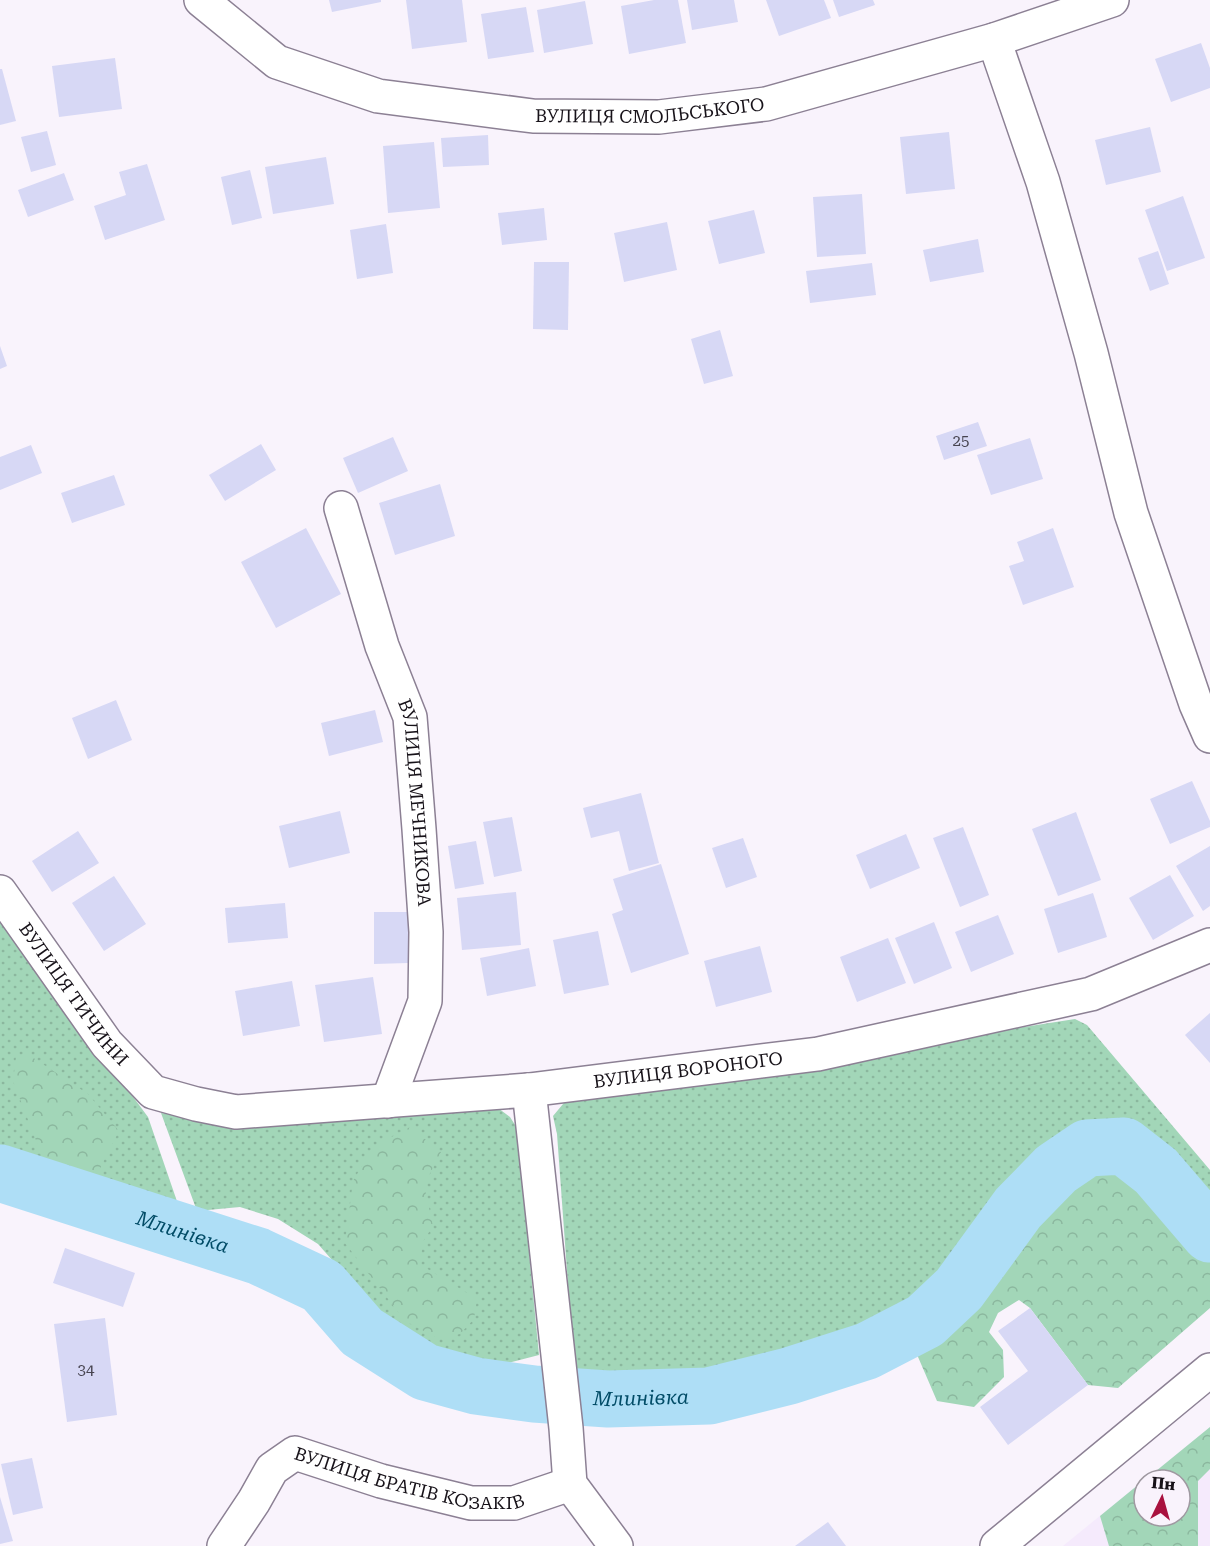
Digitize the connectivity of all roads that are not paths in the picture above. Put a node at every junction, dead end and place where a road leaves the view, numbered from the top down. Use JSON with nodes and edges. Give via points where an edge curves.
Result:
{"nodes":[{"id":1,"x":201,"y":0,"type":"edge"},
{"id":2,"x":1112,"y":0,"type":"edge"},
{"id":3,"x":994,"y":40,"type":"junction"},
{"id":4,"x":341,"y":508,"type":"dead end"},
{"id":5,"x":1210,"y":736,"type":"edge"},
{"id":6,"x":0,"y":892,"type":"edge"},
{"id":7,"x":1210,"y":945,"type":"edge"},
{"id":8,"x":529,"y":1090,"type":"junction"},
{"id":9,"x":153,"y":1092,"type":"joint"},
{"id":10,"x":388,"y":1101,"type":"junction"},
{"id":11,"x":1210,"y":1371,"type":"edge"},
{"id":12,"x":570,"y":1484,"type":"junction"},
{"id":13,"x":224,"y":1546,"type":"edge"},
{"id":14,"x":616,"y":1546,"type":"edge"},
{"id":15,"x":997,"y":1546,"type":"edge"}],
"edges":[{"from":1,"to":3,"type":"street","name":"ВУЛИЦЯ СМОЛЬСЬКОГО","via":[[278,62],[300,70],[378,96],[533,116],[659,117],[766,104]]},
{"from":2,"to":3,"type":"street","name":"ВУЛИЦЯ СМОЛЬСЬКОГО"},
{"from":3,"to":5,"type":"street","via":[[1043,183],[1131,513]]},
{"from":4,"to":10,"type":"street","name":"ВУЛИЦЯ МЕЧНИКОВА","via":[[382,646],[410,717],[416,784],[426,932],[425,1001]]},
{"from":6,"to":9,"type":"street","name":"ВУЛИЦЯ ТИЧИНИ","via":[[107,1044]]},
{"from":7,"to":8,"type":"street","name":"ВУЛИЦЯ ВОРОНОГО","via":[[1091,994],[926,1032],[818,1054]]},
{"from":8,"to":10,"type":"street","name":"ВУЛИЦЯ ВОРОНОГО"},
{"from":8,"to":12,"type":"street"},
{"from":9,"to":10,"type":"street","name":"ВУЛИЦЯ ВОРОНОГО","via":[[236,1112]]},
{"from":11,"to":15,"type":"street"},
{"from":12,"to":13,"type":"street","name":"ВУЛИЦЯ БРАТІВ КОЗАКІВ","via":[[514,1503],[471,1503],[381,1481],[294,1453],[272,1469]]},
{"from":12,"to":14,"type":"street"}]}
